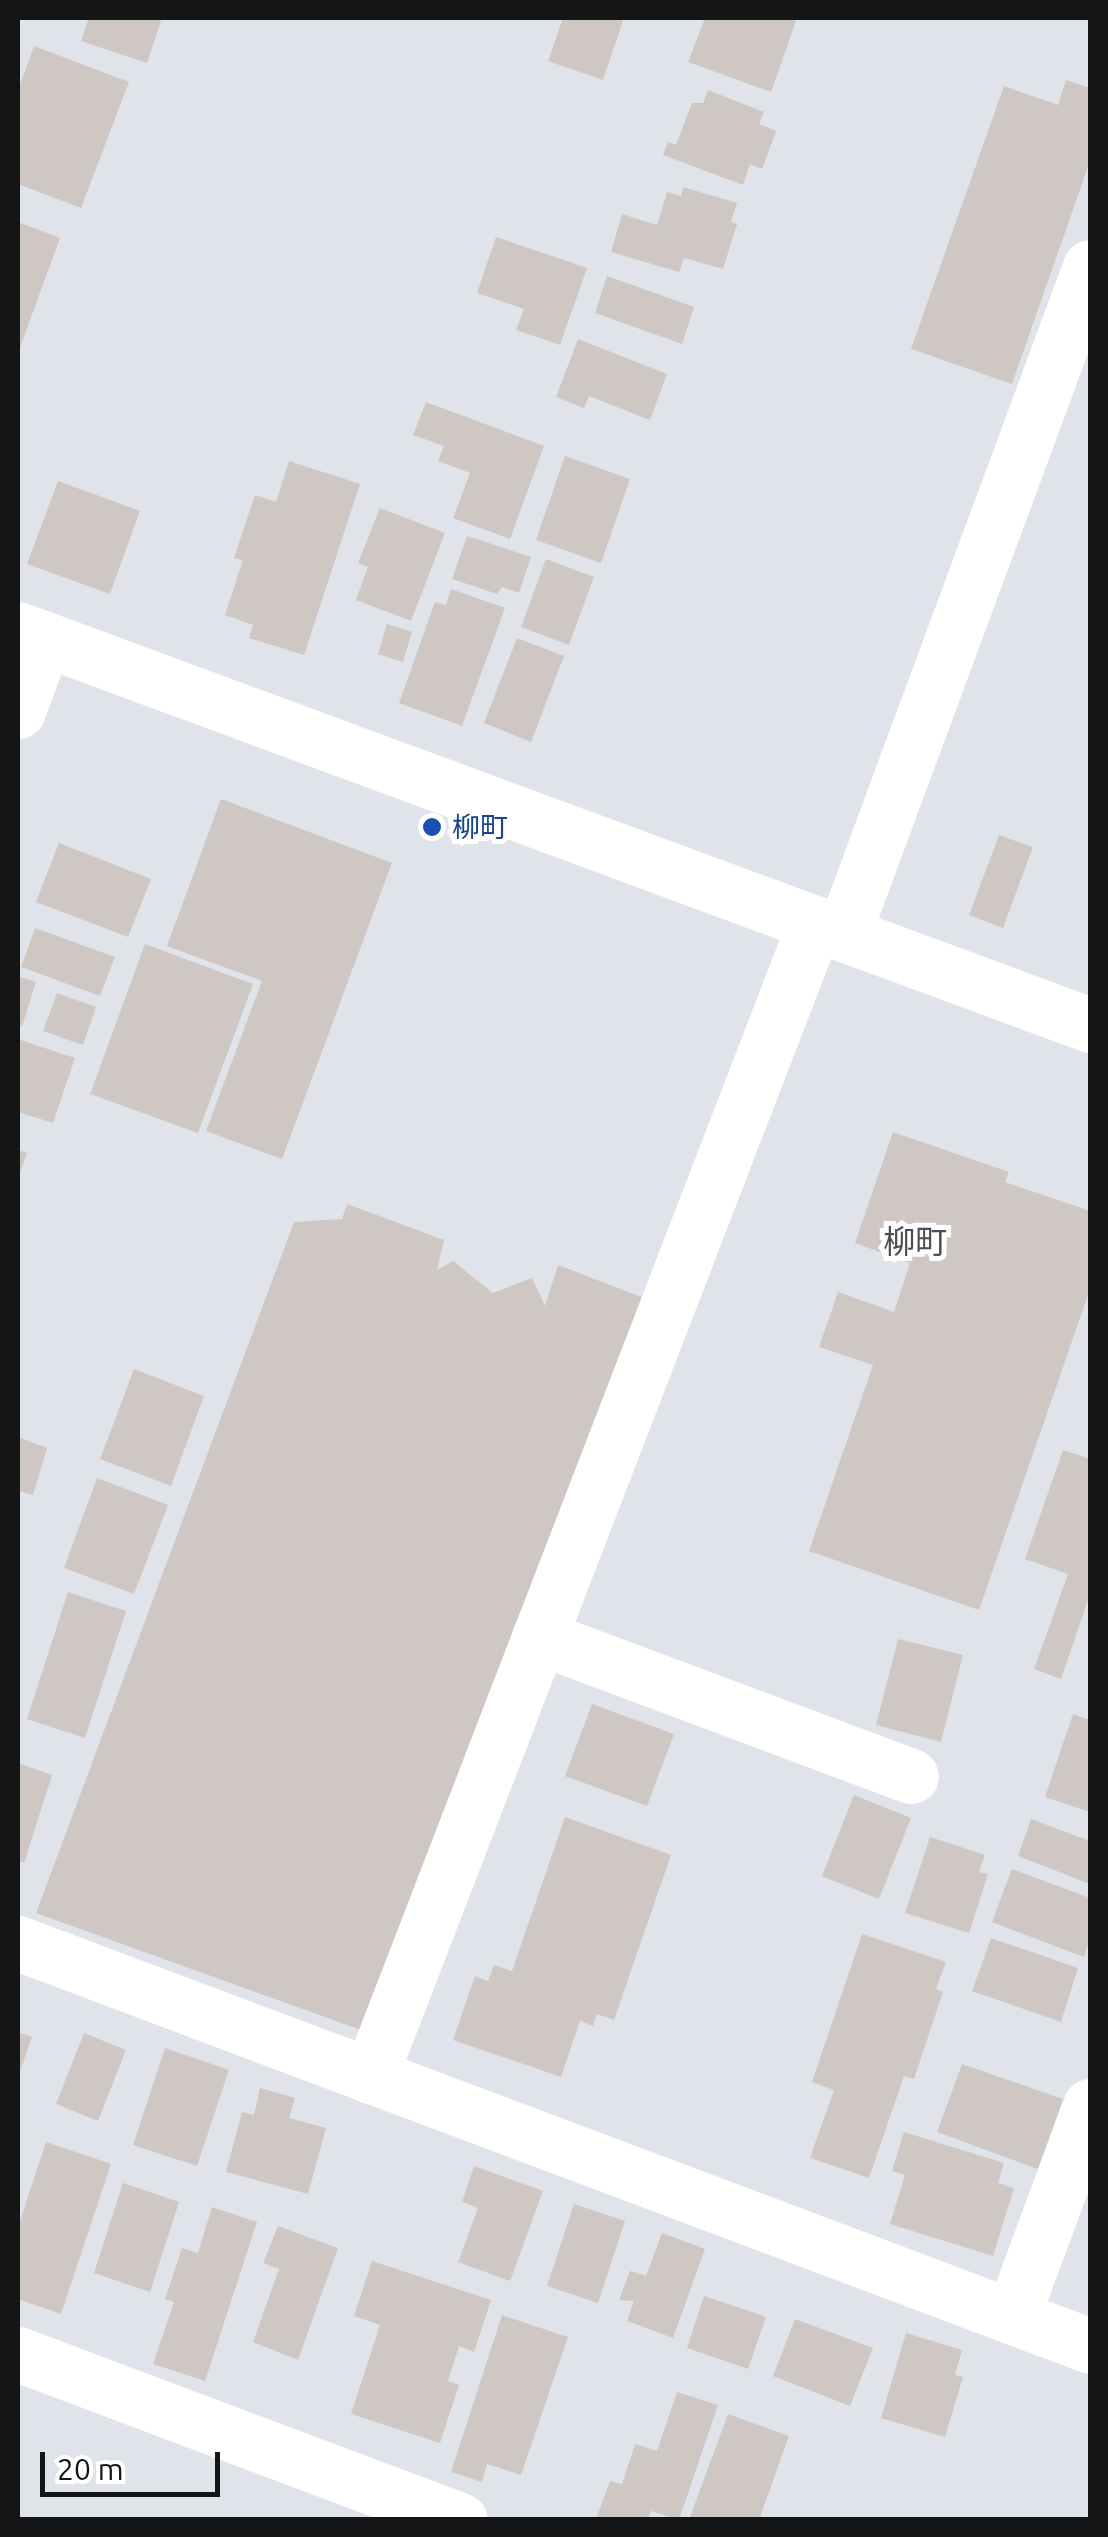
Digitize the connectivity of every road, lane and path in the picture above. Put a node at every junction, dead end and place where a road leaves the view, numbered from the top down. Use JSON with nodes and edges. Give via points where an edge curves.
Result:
{"nodes":[{"id":1,"x":1090,"y":267,"type":"edge"},
{"id":2,"x":31,"y":634,"type":"edge"},
{"id":3,"x":18,"y":710,"type":"edge"},
{"id":4,"x":829,"y":929,"type":"junction"},
{"id":5,"x":1090,"y":1025,"type":"edge"},
{"id":6,"x":539,"y":1637,"type":"junction"},
{"id":7,"x":911,"y":1776,"type":"dead end"},
{"id":8,"x":18,"y":1943,"type":"edge"},
{"id":9,"x":370,"y":2076,"type":"junction"},
{"id":10,"x":1090,"y":2106,"type":"edge"},
{"id":11,"x":1012,"y":2317,"type":"junction"},
{"id":12,"x":1090,"y":2346,"type":"edge"},
{"id":13,"x":18,"y":2354,"type":"edge"},
{"id":14,"x":460,"y":2520,"type":"edge"}],
"edges":[{"from":1,"to":4,"type":"street"},
{"from":2,"to":3,"type":"street"},
{"from":2,"to":4,"type":"street"},
{"from":4,"to":5,"type":"street"},
{"from":4,"to":6,"type":"street"},
{"from":6,"to":7,"type":"street"},
{"from":6,"to":9,"type":"street"},
{"from":8,"to":9,"type":"street"},
{"from":9,"to":11,"type":"street"},
{"from":10,"to":11,"type":"street"},
{"from":11,"to":12,"type":"street"},
{"from":13,"to":14,"type":"street"}]}
